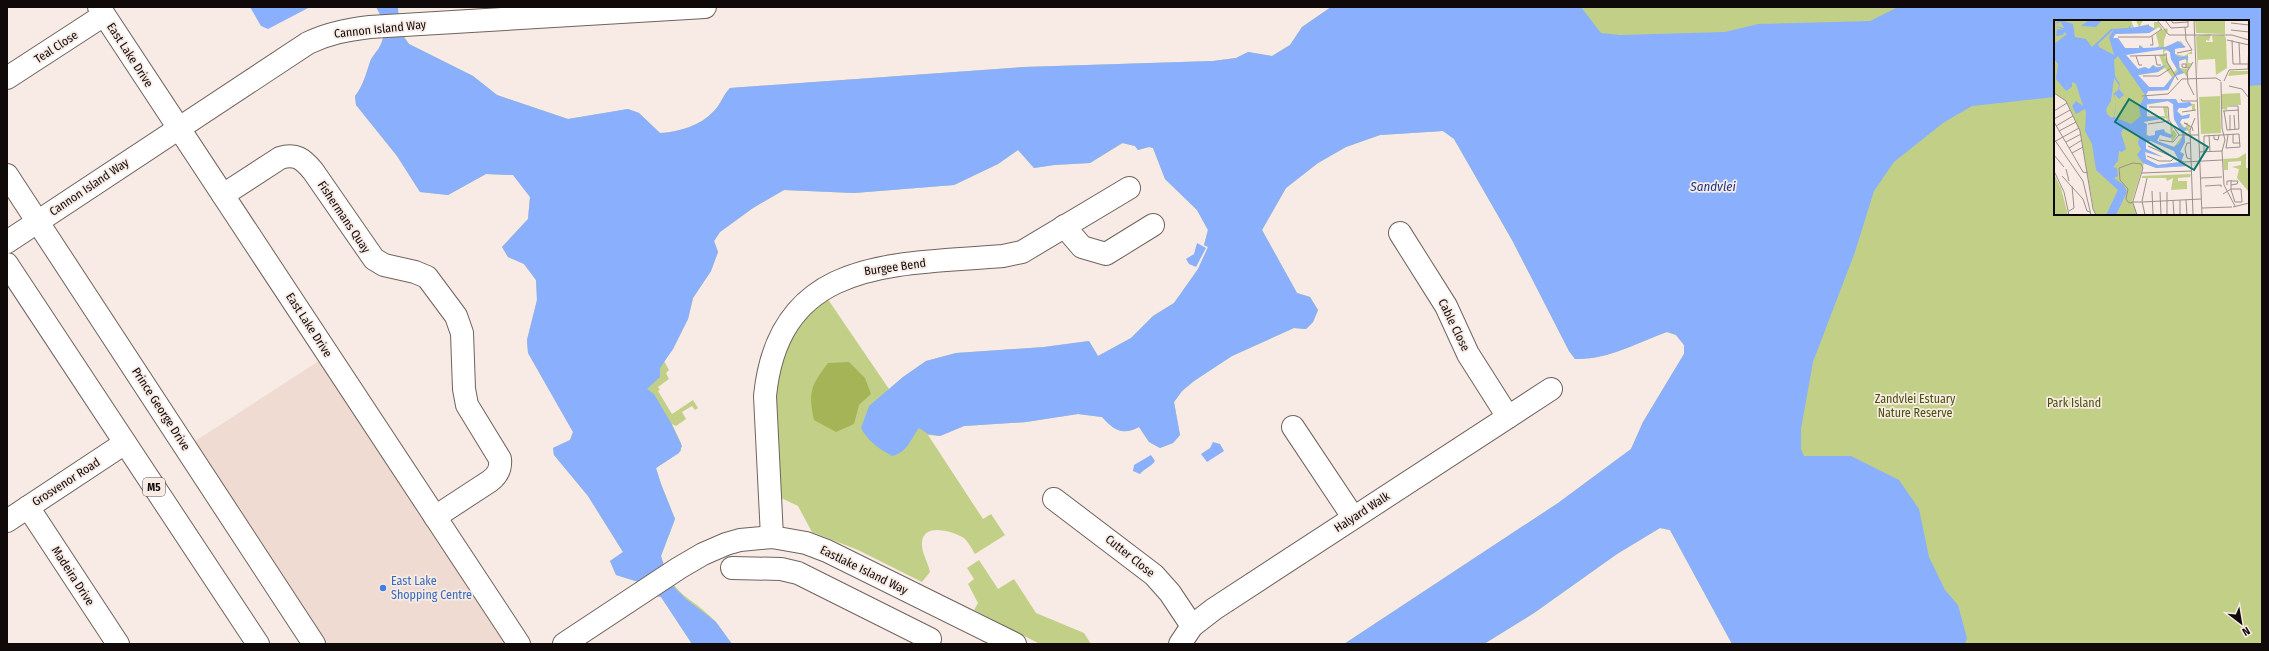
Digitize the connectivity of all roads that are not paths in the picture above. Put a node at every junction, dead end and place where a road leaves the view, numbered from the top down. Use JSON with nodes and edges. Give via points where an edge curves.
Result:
{"nodes":[{"id":1,"x":705,"y":7,"type":"edge"},
{"id":2,"x":102,"y":11,"type":"edge"},
{"id":3,"x":572,"y":11,"type":"edge"},
{"id":4,"x":7,"y":78,"type":"edge"},
{"id":5,"x":178,"y":128,"type":"junction"},
{"id":6,"x":7,"y":175,"type":"edge"},
{"id":7,"x":1128,"y":188,"type":"dead end"},
{"id":8,"x":223,"y":195,"type":"junction"},
{"id":9,"x":37,"y":221,"type":"junction"},
{"id":10,"x":1064,"y":226,"type":"junction"},
{"id":11,"x":1153,"y":226,"type":"dead end"},
{"id":12,"x":1400,"y":233,"type":"dead end"},
{"id":13,"x":7,"y":242,"type":"edge"},
{"id":14,"x":7,"y":264,"type":"edge"},
{"id":15,"x":1551,"y":389,"type":"dead end"},
{"id":16,"x":1508,"y":417,"type":"junction"},
{"id":17,"x":1293,"y":427,"type":"dead end"},
{"id":18,"x":125,"y":443,"type":"junction"},
{"id":19,"x":1054,"y":499,"type":"dead end"},
{"id":20,"x":28,"y":507,"type":"junction"},
{"id":21,"x":435,"y":517,"type":"junction"},
{"id":22,"x":1353,"y":517,"type":"junction"},
{"id":23,"x":7,"y":521,"type":"edge"},
{"id":24,"x":772,"y":537,"type":"junction"},
{"id":25,"x":806,"y":543,"type":"junction"},
{"id":26,"x":732,"y":568,"type":"dead end"},
{"id":27,"x":798,"y":573,"type":"junction"},
{"id":28,"x":1192,"y":626,"type":"junction"},
{"id":29,"x":930,"y":639,"type":"dead end"},
{"id":30,"x":113,"y":642,"type":"edge"},
{"id":31,"x":258,"y":644,"type":"edge"},
{"id":32,"x":314,"y":644,"type":"edge"},
{"id":33,"x":519,"y":644,"type":"edge"},
{"id":34,"x":564,"y":644,"type":"edge"},
{"id":35,"x":1015,"y":644,"type":"edge"},
{"id":36,"x":1180,"y":644,"type":"edge"}],
"edges":[{"from":1,"to":3,"type":"street","name":"Cannon Island Way"},
{"from":2,"to":4,"type":"street","name":"Teal Close"},
{"from":2,"to":5,"type":"street","name":"East Lake Drive"},
{"from":3,"to":5,"type":"street","name":"Cannon Island Way","via":[[338,30],[308,43]]},
{"from":5,"to":8,"type":"street","name":"East Lake Drive"},
{"from":5,"to":9,"type":"street","name":"Cannon Island Way"},
{"from":6,"to":9,"type":"street","name":"Prince George Drive"},
{"from":7,"to":10,"type":"street","name":"Burgee Bend"},
{"from":8,"to":21,"type":"street","name":"East Lake Drive"},
{"from":8,"to":21,"type":"street","name":"Fishermans Quay","via":[[280,158],[289,155],[301,158],[313,171],[374,259],[384,265],[427,277],[456,316],[462,333],[467,405],[500,459],[501,465],[497,476]]},
{"from":9,"to":13,"type":"street","name":"Cannon Island Way"},
{"from":9,"to":32,"type":"street","name":"Prince George Drive"},
{"from":10,"to":11,"type":"street","via":[[1082,247],[1106,254]]},
{"from":10,"to":24,"type":"street","name":"Burgee Bend","via":[[1013,255],[890,266],[857,273],[821,290],[801,307],[790,320],[774,350],[767,376],[765,396]]},
{"from":12,"to":16,"type":"street","name":"Cable Close","via":[[1446,306],[1468,354]]},
{"from":14,"to":18,"type":"street","number":"M5"},
{"from":15,"to":16,"type":"street","name":"Halyard Walk"},
{"from":16,"to":22,"type":"street","name":"Halyard Walk"},
{"from":17,"to":22,"type":"street"},
{"from":18,"to":20,"type":"street","name":"Grosvenor Road"},
{"from":18,"to":31,"type":"street","number":"M5"},
{"from":19,"to":28,"type":"street","name":"Cutter Close","via":[[1154,575],[1170,593]]},
{"from":20,"to":23,"type":"street","name":"Grosvenor Road"},
{"from":20,"to":30,"type":"street","name":"Madeira Drive"},
{"from":21,"to":33,"type":"street","name":"East Lake Drive"},
{"from":22,"to":28,"type":"street","name":"Halyard Walk"},
{"from":24,"to":25,"type":"street","name":"Eastlake Island Way"},
{"from":24,"to":34,"type":"street","name":"Eastlake Island Way","via":[[740,540],[703,554]]},
{"from":25,"to":27,"type":"street"},
{"from":25,"to":35,"type":"street","name":"Eastlake Island Way"},
{"from":26,"to":27,"type":"street"},
{"from":27,"to":29,"type":"street"},
{"from":28,"to":36,"type":"street","name":"Halyard Walk"}]}
